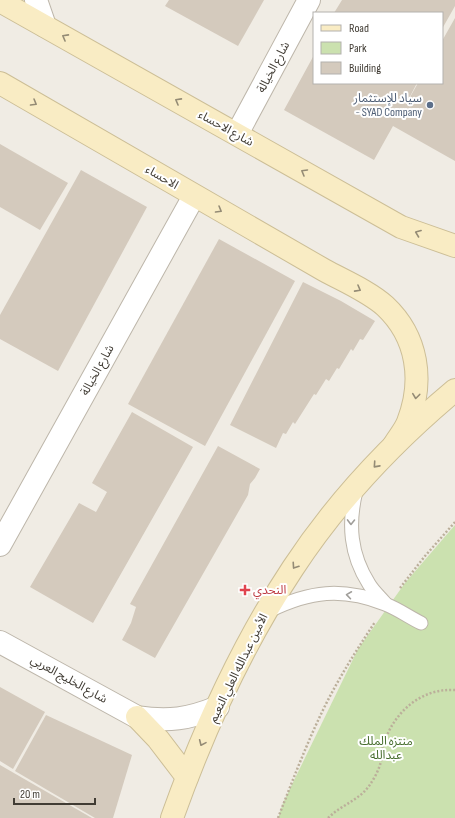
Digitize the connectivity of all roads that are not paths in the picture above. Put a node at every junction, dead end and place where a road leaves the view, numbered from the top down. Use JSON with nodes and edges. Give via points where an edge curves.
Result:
{"nodes":[{"id":1,"x":0,"y":0,"type":"edge"},
{"id":2,"x":36,"y":0,"type":"edge"},
{"id":3,"x":309,"y":0,"type":"edge"},
{"id":4,"x":45,"y":26,"type":"junction"},
{"id":5,"x":0,"y":84,"type":"edge"},
{"id":6,"x":237,"y":134,"type":"junction"},
{"id":7,"x":194,"y":196,"type":"junction"},
{"id":8,"x":455,"y":246,"type":"edge"},
{"id":9,"x":455,"y":390,"type":"edge"},
{"id":10,"x":394,"y":445,"type":"junction"},
{"id":11,"x":358,"y":484,"type":"junction"},
{"id":12,"x":0,"y":545,"type":"edge"},
{"id":13,"x":386,"y":605,"type":"junction"},
{"id":14,"x":265,"y":613,"type":"junction"},
{"id":15,"x":421,"y":623,"type":"dead end"},
{"id":16,"x":0,"y":642,"type":"edge"},
{"id":17,"x":218,"y":707,"type":"junction"},
{"id":18,"x":137,"y":717,"type":"junction"},
{"id":19,"x":187,"y":777,"type":"junction"},
{"id":20,"x":172,"y":818,"type":"edge"}],
"edges":[{"from":1,"to":4,"type":"main road","name":"شارع الاحساء"},
{"from":2,"to":4,"type":"street"},
{"from":3,"to":6,"type":"street","name":"شارع الخيالة"},
{"from":6,"to":4,"type":"main road","name":"شارع الاحساء","one_way":true},
{"from":5,"to":7,"type":"main road","name":"الاحساء","one_way":true},
{"from":8,"to":6,"type":"main road","name":"شارع الاحساء","one_way":true,"via":[[401,227]]},
{"from":7,"to":10,"type":"main road","name":"الاحساء","one_way":true,"via":[[363,291],[384,306],[401,326],[412,349],[417,374],[416,399],[408,424]]},
{"from":7,"to":12,"type":"street","name":"شارع الخيالة"},
{"from":9,"to":10,"type":"main road","name":"الأمين عبدالله العلي النعيم"},
{"from":10,"to":11,"type":"main road","name":"الأمين عبدالله العلي النعيم","one_way":true},
{"from":11,"to":13,"type":"lane","one_way":true,"via":[[352,510],[351,536],[357,562],[369,585]]},
{"from":11,"to":14,"type":"main road","name":"الأمين عبدالله العلي النعيم","one_way":true,"via":[[324,525]]},
{"from":13,"to":14,"type":"lane","one_way":true,"via":[[363,597],[338,593],[312,595],[288,602]]},
{"from":13,"to":15,"type":"lane"},
{"from":14,"to":17,"type":"main road","name":"الأمين عبدالله العلي النعيم"},
{"from":16,"to":18,"type":"street","name":"شارع الخليج العربي"},
{"from":17,"to":18,"type":"street","via":[[186,718],[170,720]]},
{"from":17,"to":19,"type":"main road","name":"الأمين عبدالله العلي النعيم","one_way":true},
{"from":18,"to":19,"type":"main road","via":[[158,739]]},
{"from":19,"to":20,"type":"main road","name":"الأمين عبدالله العلي النعيم"}]}
